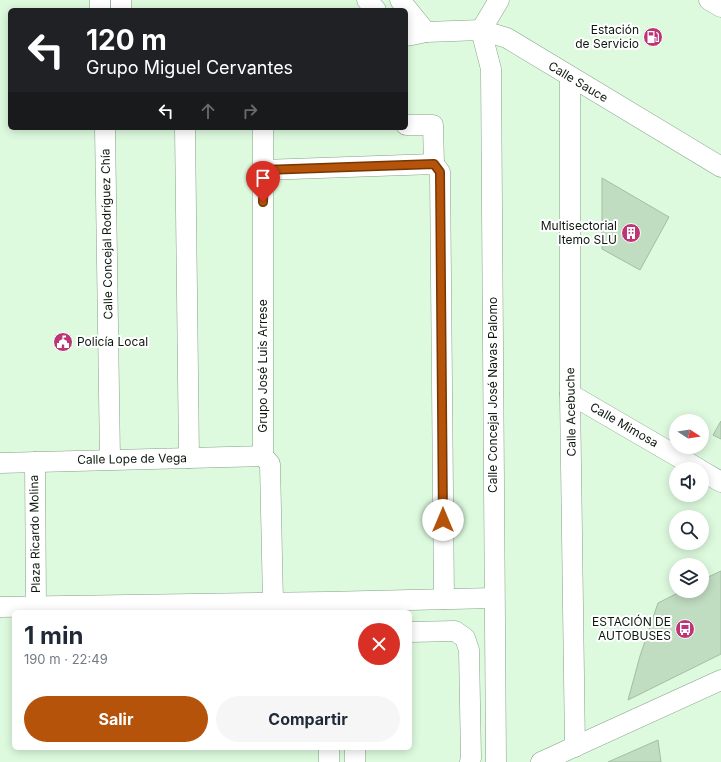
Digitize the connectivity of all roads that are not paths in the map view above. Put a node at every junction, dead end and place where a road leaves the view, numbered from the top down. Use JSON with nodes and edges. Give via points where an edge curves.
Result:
{"nodes":[{"id":1,"x":367,"y":0,"type":"edge"},
{"id":2,"x":400,"y":0,"type":"edge"},
{"id":3,"x":499,"y":0,"type":"edge"},
{"id":4,"x":709,"y":0,"type":"edge"},
{"id":5,"x":721,"y":7,"type":"edge"},
{"id":6,"x":374,"y":8,"type":"edge"},
{"id":7,"x":406,"y":8,"type":"edge"},
{"id":8,"x":408,"y":10,"type":"edge"},
{"id":9,"x":481,"y":30,"type":"junction"},
{"id":10,"x":426,"y":32,"type":"junction"},
{"id":11,"x":408,"y":36,"type":"edge"},
{"id":12,"x":570,"y":77,"type":"junction"},
{"id":13,"x":408,"y":125,"type":"edge"},
{"id":14,"x":105,"y":130,"type":"edge"},
{"id":15,"x":185,"y":130,"type":"edge"},
{"id":16,"x":263,"y":130,"type":"edge"},
{"id":17,"x":434,"y":164,"type":"junction"},
{"id":18,"x":721,"y":167,"type":"edge"},
{"id":19,"x":264,"y":170,"type":"junction"},
{"id":20,"x":570,"y":394,"type":"junction"},
{"id":21,"x":263,"y":456,"type":"junction"},
{"id":22,"x":189,"y":458,"type":"junction"},
{"id":23,"x":110,"y":459,"type":"junction"},
{"id":24,"x":35,"y":462,"type":"junction"},
{"id":25,"x":687,"y":462,"type":"edge"},
{"id":26,"x":0,"y":463,"type":"edge"},
{"id":27,"x":709,"y":475,"type":"edge"},
{"id":28,"x":721,"y":482,"type":"edge"},
{"id":29,"x":494,"y":598,"type":"junction"},
{"id":30,"x":444,"y":599,"type":"junction"},
{"id":31,"x":272,"y":602,"type":"junction"},
{"id":32,"x":36,"y":606,"type":"junction"},
{"id":33,"x":0,"y":607,"type":"edge"},
{"id":34,"x":326,"y":607,"type":"edge"},
{"id":35,"x":412,"y":632,"type":"edge"},
{"id":36,"x":721,"y":680,"type":"edge"},
{"id":37,"x":575,"y":747,"type":"junction"},
{"id":38,"x":329,"y":750,"type":"edge"},
{"id":39,"x":354,"y":750,"type":"edge"},
{"id":40,"x":329,"y":762,"type":"edge"},
{"id":41,"x":355,"y":762,"type":"edge"},
{"id":42,"x":470,"y":762,"type":"edge"},
{"id":43,"x":496,"y":762,"type":"edge"},
{"id":44,"x":541,"y":762,"type":"edge"}],
"edges":[{"from":1,"to":6,"type":"street"},
{"from":2,"to":7,"type":"street"},
{"from":3,"to":9,"type":"street"},
{"from":4,"to":5,"type":"street"},
{"from":8,"to":10,"type":"street"},
{"from":9,"to":10,"type":"street","name":"Calle Sauce"},
{"from":9,"to":12,"type":"street","name":"Calle Sauce","via":[[507,38]]},
{"from":9,"to":29,"type":"street","name":"Calle Concejal José Navas Palomo","via":[[490,69]]},
{"from":10,"to":11,"type":"street"},
{"from":12,"to":18,"type":"street","name":"Calle Sauce"},
{"from":12,"to":20,"type":"street","name":"Calle Acebuche"},
{"from":13,"to":17,"type":"street","via":[[433,125]]},
{"from":14,"to":23,"type":"street","name":"Calle Concejal Rodríguez Chía"},
{"from":15,"to":22,"type":"street"},
{"from":16,"to":19,"type":"street","name":"Grupo José Luis Arrese"},
{"from":17,"to":19,"type":"street"},
{"from":17,"to":30,"type":"street","via":[[440,172]]},
{"from":19,"to":21,"type":"street","name":"Grupo José Luis Arrese"},
{"from":20,"to":25,"type":"street","name":"Calle Mimosa"},
{"from":20,"to":37,"type":"street","name":"Calle Acebuche"},
{"from":21,"to":22,"type":"street","name":"Calle Lope de Vega"},
{"from":21,"to":31,"type":"street","name":"Grupo José Luis Arrese","via":[[270,464]]},
{"from":22,"to":23,"type":"street","name":"Calle Lope de Vega"},
{"from":23,"to":24,"type":"street","name":"Calle Lope de Vega"},
{"from":24,"to":26,"type":"street","name":"Calle Lope de Vega"},
{"from":24,"to":32,"type":"street","name":"Plaza Ricardo Molina"},
{"from":27,"to":28,"type":"street"},
{"from":29,"to":30,"type":"street"},
{"from":29,"to":43,"type":"street","name":"Calle Concejal José Navas Palomo"},
{"from":30,"to":34,"type":"street"},
{"from":31,"to":32,"type":"street"},
{"from":31,"to":34,"type":"street"},
{"from":32,"to":33,"type":"street"},
{"from":35,"to":42,"type":"street","via":[[455,631],[465,638],[469,650]]},
{"from":36,"to":37,"type":"street"},
{"from":37,"to":44,"type":"street"},
{"from":38,"to":40,"type":"street"},
{"from":39,"to":41,"type":"street"}]}
